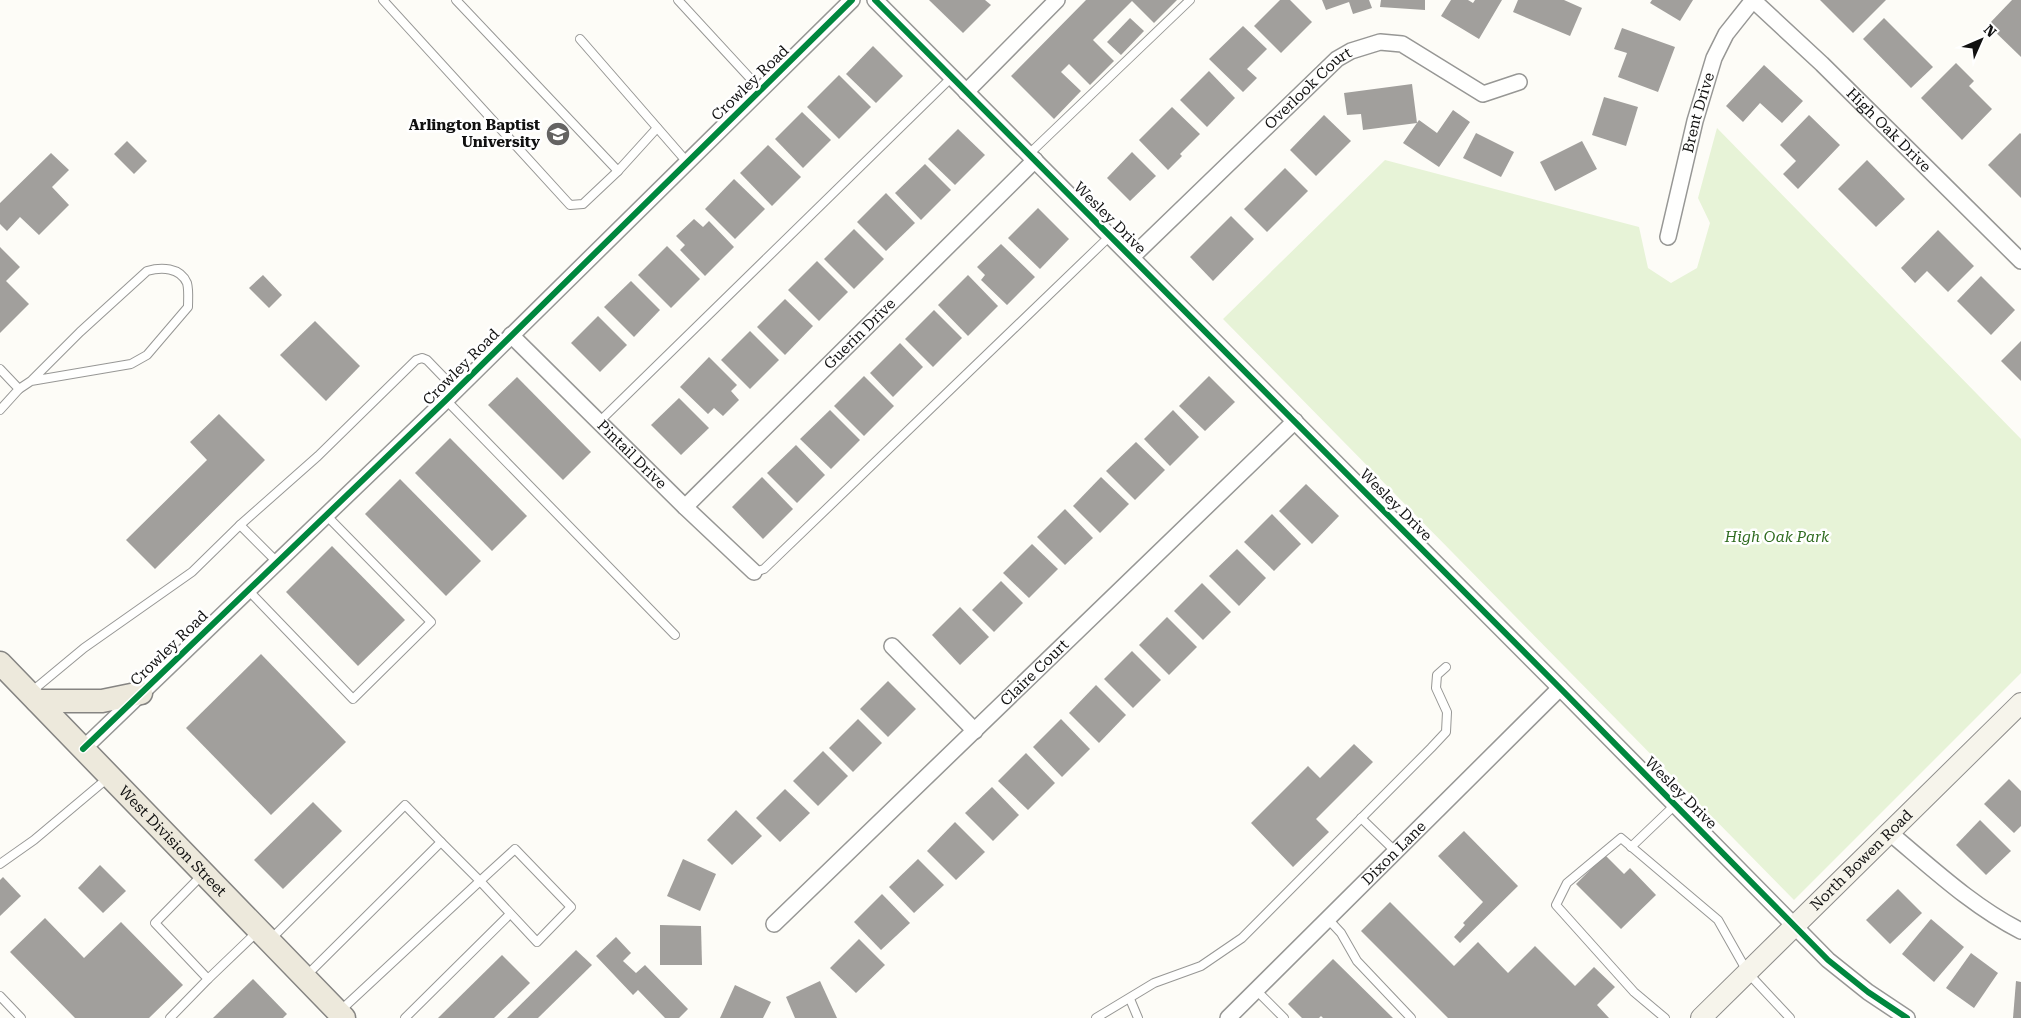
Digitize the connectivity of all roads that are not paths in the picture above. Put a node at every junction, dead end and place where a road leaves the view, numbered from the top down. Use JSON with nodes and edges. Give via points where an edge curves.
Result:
{"nodes":[{"id":1,"x":383,"y":0,"type":"edge"},
{"id":2,"x":456,"y":0,"type":"edge"},
{"id":3,"x":678,"y":0,"type":"edge"},
{"id":4,"x":852,"y":0,"type":"edge"},
{"id":5,"x":875,"y":0,"type":"edge"},
{"id":6,"x":1057,"y":0,"type":"edge"},
{"id":7,"x":1190,"y":0,"type":"edge"},
{"id":8,"x":1753,"y":0,"type":"edge"},
{"id":9,"x":580,"y":39,"type":"dead end"},
{"id":10,"x":952,"y":77,"type":"junction"},
{"id":11,"x":1519,"y":82,"type":"dead end"},
{"id":12,"x":761,"y":90,"type":"junction"},
{"id":13,"x":966,"y":92,"type":"junction"},
{"id":14,"x":657,"y":128,"type":"junction"},
{"id":15,"x":1032,"y":157,"type":"junction"},
{"id":16,"x":687,"y":162,"type":"junction"},
{"id":17,"x":618,"y":171,"type":"junction"},
{"id":18,"x":1110,"y":236,"type":"junction"},
{"id":19,"x":1668,"y":237,"type":"dead end"},
{"id":20,"x":1132,"y":258,"type":"junction"},
{"id":21,"x":2021,"y":261,"type":"edge"},
{"id":22,"x":510,"y":335,"type":"junction"},
{"id":23,"x":0,"y":369,"type":"edge"},
{"id":24,"x":31,"y":382,"type":"junction"},
{"id":25,"x":20,"y":389,"type":"junction"},
{"id":26,"x":451,"y":395,"type":"junction"},
{"id":27,"x":0,"y":410,"type":"edge"},
{"id":28,"x":1295,"y":421,"type":"junction"},
{"id":29,"x":599,"y":422,"type":"junction"},
{"id":30,"x":685,"y":507,"type":"junction"},
{"id":31,"x":326,"y":515,"type":"junction"},
{"id":32,"x":240,"y":526,"type":"junction"},
{"id":33,"x":277,"y":562,"type":"junction"},
{"id":34,"x":754,"y":572,"type":"joint"},
{"id":35,"x":248,"y":590,"type":"junction"},
{"id":36,"x":675,"y":634,"type":"dead end"},
{"id":37,"x":892,"y":646,"type":"dead end"},
{"id":38,"x":0,"y":663,"type":"edge"},
{"id":39,"x":1446,"y":667,"type":"dead end"},
{"id":40,"x":1560,"y":688,"type":"junction"},
{"id":41,"x":141,"y":693,"type":"junction"},
{"id":42,"x":33,"y":697,"type":"junction"},
{"id":43,"x":2021,"y":703,"type":"edge"},
{"id":44,"x":975,"y":730,"type":"junction"},
{"id":45,"x":83,"y":748,"type":"junction"},
{"id":46,"x":110,"y":776,"type":"junction"},
{"id":47,"x":1675,"y":804,"type":"junction"},
{"id":48,"x":1361,"y":818,"type":"junction"},
{"id":49,"x":1890,"y":833,"type":"junction"},
{"id":50,"x":441,"y":842,"type":"junction"},
{"id":51,"x":1631,"y":847,"type":"junction"},
{"id":52,"x":1396,"y":851,"type":"junction"},
{"id":53,"x":0,"y":864,"type":"edge"},
{"id":54,"x":204,"y":873,"type":"junction"},
{"id":55,"x":480,"y":881,"type":"junction"},
{"id":56,"x":510,"y":914,"type":"junction"},
{"id":57,"x":1328,"y":919,"type":"junction"},
{"id":58,"x":774,"y":924,"type":"dead end"},
{"id":59,"x":1795,"y":927,"type":"junction"},
{"id":60,"x":2021,"y":931,"type":"edge"},
{"id":61,"x":264,"y":936,"type":"junction"},
{"id":62,"x":1748,"y":973,"type":"junction"},
{"id":63,"x":304,"y":977,"type":"junction"},
{"id":64,"x":208,"y":979,"type":"junction"},
{"id":65,"x":1256,"y":990,"type":"junction"},
{"id":66,"x":0,"y":996,"type":"edge"},
{"id":67,"x":1130,"y":999,"type":"junction"},
{"id":68,"x":341,"y":1015,"type":"edge"},
{"id":69,"x":21,"y":1018,"type":"edge"},
{"id":70,"x":170,"y":1018,"type":"edge"},
{"id":71,"x":405,"y":1018,"type":"edge"},
{"id":72,"x":1096,"y":1018,"type":"edge"},
{"id":73,"x":1138,"y":1018,"type":"edge"},
{"id":74,"x":1228,"y":1018,"type":"edge"},
{"id":75,"x":1284,"y":1018,"type":"edge"},
{"id":76,"x":1411,"y":1018,"type":"edge"},
{"id":77,"x":1665,"y":1018,"type":"edge"},
{"id":78,"x":1701,"y":1018,"type":"edge"},
{"id":79,"x":1790,"y":1018,"type":"edge"},
{"id":80,"x":1907,"y":1018,"type":"edge"}],
"edges":[{"from":1,"to":17,"type":"lane","via":[[570,205],[584,204]]},
{"from":2,"to":17,"type":"lane"},
{"from":3,"to":12,"type":"lane"},
{"from":4,"to":12,"type":"street","name":"Crowley Road"},
{"from":5,"to":10,"type":"street","name":"Wesley Drive"},
{"from":6,"to":13,"type":"street"},
{"from":7,"to":15,"type":"lane"},
{"from":8,"to":19,"type":"street","name":"Brent Drive","via":[[1726,34],[1714,58]]},
{"from":8,"to":21,"type":"street","name":"High Oak Drive"},
{"from":9,"to":14,"type":"lane"},
{"from":10,"to":13,"type":"street","name":"Wesley Drive"},
{"from":10,"to":29,"type":"lane"},
{"from":11,"to":20,"type":"street","name":"Overlook Court","via":[[1483,94],[1402,44],[1380,42],[1351,51],[1337,60]]},
{"from":12,"to":16,"type":"street","name":"Crowley Road"},
{"from":13,"to":15,"type":"street","name":"Wesley Drive"},
{"from":14,"to":16,"type":"lane"},
{"from":14,"to":17,"type":"lane"},
{"from":15,"to":18,"type":"street","name":"Wesley Drive"},
{"from":15,"to":30,"type":"street","name":"Guerin Drive"},
{"from":16,"to":22,"type":"street","name":"Crowley Road"},
{"from":18,"to":20,"type":"street","name":"Wesley Drive"},
{"from":18,"to":34,"type":"lane","via":[[764,569]]},
{"from":20,"to":28,"type":"street","name":"Wesley Drive"},
{"from":22,"to":26,"type":"street","name":"Crowley Road"},
{"from":22,"to":29,"type":"street","name":"Pintail Drive"},
{"from":23,"to":25,"type":"lane"},
{"from":24,"to":24,"type":"lane","via":[[131,364],[148,355],[188,307],[186,282],[168,269],[159,267],[147,271]]},
{"from":24,"to":25,"type":"lane"},
{"from":25,"to":27,"type":"lane"},
{"from":26,"to":31,"type":"street","name":"Crowley Road"},
{"from":26,"to":32,"type":"lane","via":[[427,360],[416,360],[318,456]]},
{"from":26,"to":36,"type":"lane"},
{"from":28,"to":40,"type":"street","name":"Wesley Drive"},
{"from":28,"to":44,"type":"street","name":"Claire Court"},
{"from":29,"to":30,"type":"street","name":"Pintail Drive"},
{"from":30,"to":34,"type":"street","name":"Pintail Drive"},
{"from":31,"to":33,"type":"street","name":"Crowley Road"},
{"from":31,"to":35,"type":"lane","via":[[431,622],[353,699]]},
{"from":32,"to":33,"type":"lane"},
{"from":32,"to":42,"type":"lane","via":[[192,572],[84,648]]},
{"from":33,"to":35,"type":"street","name":"Crowley Road"},
{"from":35,"to":41,"type":"street","name":"Crowley Road"},
{"from":37,"to":44,"type":"street"},
{"from":38,"to":42,"type":"main road","name":"West Division Street"},
{"from":39,"to":48,"type":"lane","via":[[1437,676],[1436,688],[1447,712],[1446,732]]},
{"from":40,"to":47,"type":"street","name":"Wesley Drive"},
{"from":40,"to":52,"type":"street","name":"Dixon Lane"},
{"from":41,"to":42,"type":"main road","via":[[102,701]]},
{"from":41,"to":45,"type":"street","name":"Crowley Road"},
{"from":42,"to":45,"type":"main road","name":"West Division Street"},
{"from":43,"to":49,"type":"street","name":"North Bowen Road"},
{"from":44,"to":58,"type":"street","name":"Claire Court"},
{"from":45,"to":46,"type":"main road","name":"West Division Street"},
{"from":46,"to":53,"type":"lane"},
{"from":46,"to":54,"type":"main road","name":"West Division Street"},
{"from":47,"to":51,"type":"lane"},
{"from":47,"to":59,"type":"street","name":"Wesley Drive"},
{"from":48,"to":52,"type":"lane"},
{"from":48,"to":67,"type":"lane","via":[[1242,938],[1201,966],[1154,983]]},
{"from":49,"to":59,"type":"street","name":"North Bowen Road"},
{"from":49,"to":60,"type":"street","via":[[1965,896]]},
{"from":50,"to":55,"type":"lane"},
{"from":50,"to":61,"type":"lane","via":[[405,805]]},
{"from":50,"to":63,"type":"lane"},
{"from":51,"to":62,"type":"lane","via":[[1718,920]]},
{"from":51,"to":77,"type":"lane","via":[[1620,838],[1567,883],[1556,905],[1634,992]]},
{"from":52,"to":57,"type":"street","name":"Dixon Lane"},
{"from":54,"to":61,"type":"main road","name":"West Division Street"},
{"from":54,"to":64,"type":"lane","via":[[155,923]]},
{"from":55,"to":56,"type":"lane"},
{"from":55,"to":56,"type":"lane","via":[[515,849],[571,907],[537,942]]},
{"from":55,"to":68,"type":"lane"},
{"from":56,"to":71,"type":"lane"},
{"from":57,"to":65,"type":"street","name":"Dixon Lane"},
{"from":57,"to":76,"type":"lane","via":[[1358,961]]},
{"from":59,"to":62,"type":"street","name":"North Bowen Road"},
{"from":59,"to":80,"type":"street","name":"Wesley Drive","via":[[1828,960]]},
{"from":61,"to":63,"type":"main road","name":"West Division Street"},
{"from":61,"to":64,"type":"lane"},
{"from":62,"to":78,"type":"street","name":"North Bowen Road"},
{"from":62,"to":79,"type":"lane"},
{"from":63,"to":68,"type":"main road","name":"West Division Street"},
{"from":64,"to":70,"type":"lane"},
{"from":65,"to":74,"type":"street","name":"Dixon Lane"},
{"from":65,"to":75,"type":"lane"},
{"from":66,"to":69,"type":"lane"},
{"from":67,"to":72,"type":"lane"},
{"from":67,"to":73,"type":"lane"}]}
